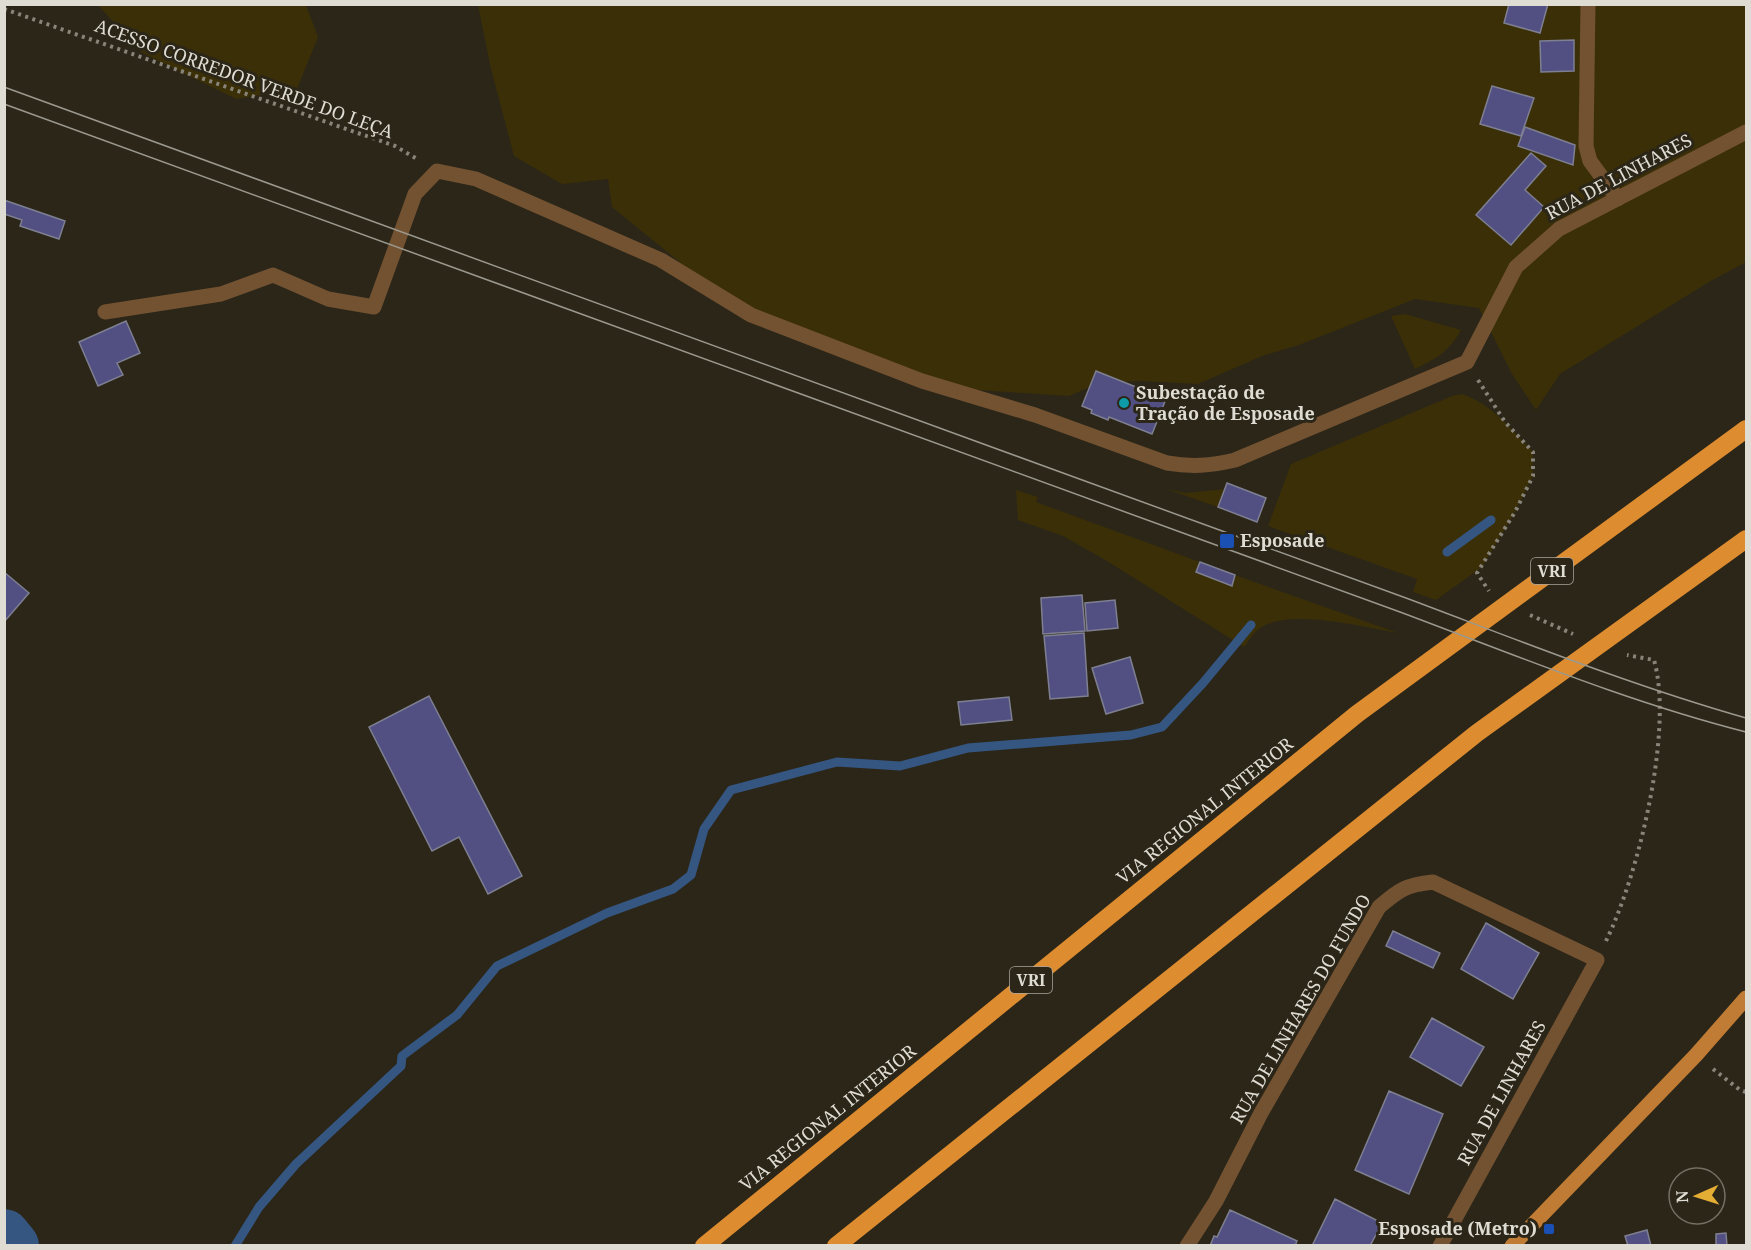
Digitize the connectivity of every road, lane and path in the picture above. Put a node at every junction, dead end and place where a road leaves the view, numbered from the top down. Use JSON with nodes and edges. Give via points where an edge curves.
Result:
{"nodes":[{"id":1,"x":1588,"y":4,"type":"edge"},
{"id":2,"x":4,"y":9,"type":"edge"},
{"id":3,"x":1746,"y":132,"type":"edge"},
{"id":4,"x":437,"y":171,"type":"junction"},
{"id":5,"x":1618,"y":199,"type":"junction"},
{"id":6,"x":105,"y":312,"type":"dead end"},
{"id":7,"x":1746,"y":429,"type":"edge"},
{"id":8,"x":1746,"y":539,"type":"edge"},
{"id":9,"x":1597,"y":960,"type":"joint"},
{"id":10,"x":1746,"y":998,"type":"edge"},
{"id":11,"x":1696,"y":1055,"type":"junction"},
{"id":12,"x":1746,"y":1092,"type":"edge"},
{"id":13,"x":704,"y":1245,"type":"edge"},
{"id":14,"x":836,"y":1245,"type":"edge"},
{"id":15,"x":1187,"y":1245,"type":"edge"},
{"id":16,"x":1440,"y":1245,"type":"edge"},
{"id":17,"x":1512,"y":1245,"type":"edge"}],
"edges":[{"from":1,"to":5,"type":"street","via":[[1586,146],[1590,161]]},
{"from":2,"to":4,"type":"path","name":"ACESSO CORREDOR VERDE DO LEÇA","via":[[395,147]]},
{"from":3,"to":5,"type":"street","name":"RUA DE LINHARES"},
{"from":4,"to":5,"type":"street","name":"RUA DE LINHARES","via":[[476,179],[661,260],[761,319],[922,381],[1187,467],[1235,460],[1467,362],[1516,267],[1559,229]]},
{"from":4,"to":6,"type":"street","via":[[415,194],[374,307],[328,299],[273,275],[221,294]]},
{"from":7,"to":13,"type":"highway","name":"VIA REGIONAL INTERIOR","number":"VRI","via":[[1357,714]]},
{"from":8,"to":14,"type":"highway","via":[[1477,733]]},
{"from":9,"to":15,"type":"street","name":"RUA DE LINHARES DO FUNDO","via":[[1433,882],[1412,884],[1396,893],[1379,907],[1261,1113],[1216,1201]]},
{"from":9,"to":16,"type":"street","name":"RUA DE LINHARES"},
{"from":10,"to":11,"type":"main road"},
{"from":11,"to":12,"type":"path"},
{"from":11,"to":17,"type":"main road"}]}
